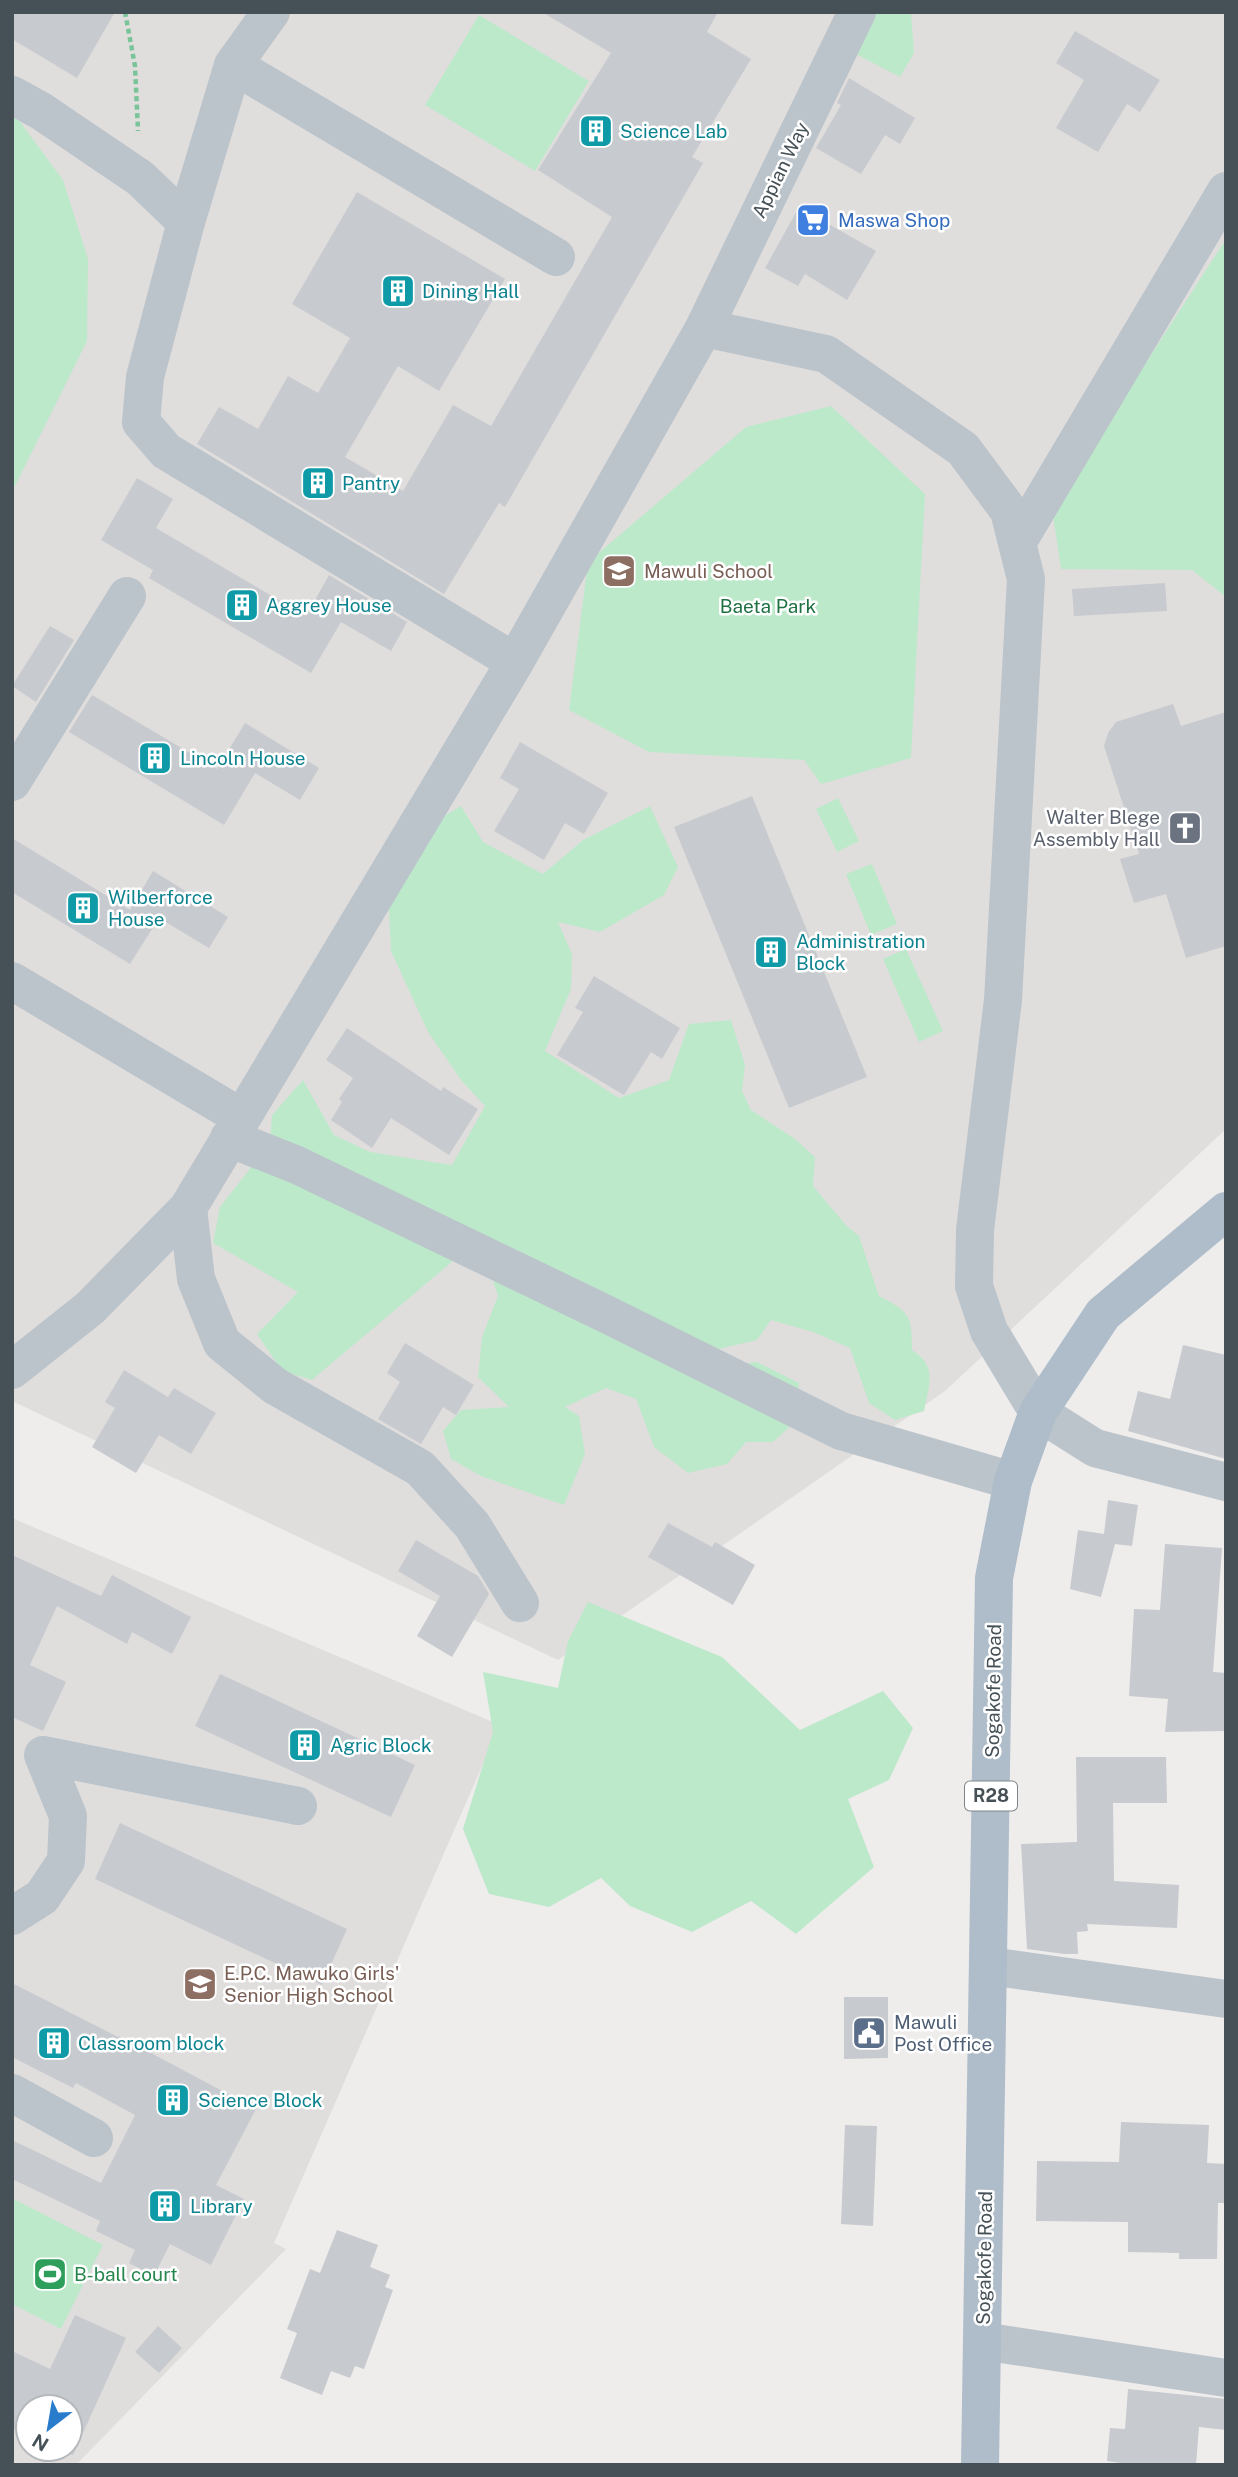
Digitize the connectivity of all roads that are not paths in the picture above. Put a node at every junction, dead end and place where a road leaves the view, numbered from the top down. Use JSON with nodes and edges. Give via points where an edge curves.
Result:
{"nodes":[{"id":1,"x":271,"y":12,"type":"edge"},
{"id":2,"x":857,"y":12,"type":"edge"},
{"id":3,"x":233,"y":65,"type":"junction"},
{"id":4,"x":12,"y":95,"type":"edge"},
{"id":5,"x":1226,"y":191,"type":"edge"},
{"id":6,"x":186,"y":222,"type":"junction"},
{"id":7,"x":556,"y":257,"type":"dead end"},
{"id":8,"x":704,"y":328,"type":"junction"},
{"id":9,"x":1017,"y":543,"type":"junction"},
{"id":10,"x":127,"y":596,"type":"dead end"},
{"id":11,"x":515,"y":662,"type":"junction"},
{"id":12,"x":12,"y":782,"type":"edge"},
{"id":13,"x":12,"y":981,"type":"edge"},
{"id":14,"x":235,"y":1127,"type":"junction"},
{"id":15,"x":188,"y":1208,"type":"junction"},
{"id":16,"x":1226,"y":1211,"type":"edge"},
{"id":17,"x":12,"y":1370,"type":"edge"},
{"id":18,"x":1038,"y":1412,"type":"junction"},
{"id":19,"x":1013,"y":1480,"type":"junction"},
{"id":20,"x":1226,"y":1482,"type":"edge"},
{"id":21,"x":520,"y":1603,"type":"dead end"},
{"id":22,"x":27,"y":1750,"type":"edge"},
{"id":23,"x":298,"y":1806,"type":"dead end"},
{"id":24,"x":12,"y":1916,"type":"edge"},
{"id":25,"x":989,"y":1966,"type":"junction"},
{"id":26,"x":1226,"y":1999,"type":"edge"},
{"id":27,"x":12,"y":2093,"type":"edge"},
{"id":28,"x":94,"y":2138,"type":"dead end"},
{"id":29,"x":982,"y":2341,"type":"junction"},
{"id":30,"x":1226,"y":2378,"type":"edge"},
{"id":31,"x":980,"y":2465,"type":"edge"}],
"edges":[{"from":1,"to":3,"type":"street"},
{"from":2,"to":8,"type":"street","name":"Appian Way"},
{"from":3,"to":6,"type":"street"},
{"from":3,"to":7,"type":"street"},
{"from":4,"to":6,"type":"street","via":[[140,178]]},
{"from":5,"to":9,"type":"street"},
{"from":6,"to":11,"type":"street","via":[[145,377],[141,422],[166,451]]},
{"from":8,"to":9,"type":"street","via":[[826,354],[963,449],[1009,511]]},
{"from":8,"to":11,"type":"street","name":"Appian Way"},
{"from":9,"to":18,"type":"street","via":[[1026,579],[1003,1000],[975,1230],[974,1286],[989,1331]]},
{"from":10,"to":12,"type":"street"},
{"from":11,"to":14,"type":"street","name":"Appian Way"},
{"from":13,"to":14,"type":"street"},
{"from":14,"to":15,"type":"street","name":"Appian Way"},
{"from":14,"to":19,"type":"street","via":[[335,1183],[841,1431]]},
{"from":15,"to":17,"type":"street","name":"Appian Way","via":[[90,1308]]},
{"from":15,"to":21,"type":"street","via":[[196,1279],[222,1343],[275,1386],[419,1468],[472,1525]]},
{"from":16,"to":18,"type":"main road","name":"Sogakofe Road","number":"R28","via":[[1103,1314]]},
{"from":18,"to":19,"type":"main road","name":"Sogakofe Road","number":"R28"},
{"from":18,"to":20,"type":"street","via":[[1095,1448]]},
{"from":19,"to":25,"type":"main road","name":"Sogakofe Road","number":"R28","via":[[994,1577]]},
{"from":22,"to":23,"type":"street"},
{"from":22,"to":24,"type":"street","via":[[68,1816],[65,1861],[42,1897]]},
{"from":25,"to":26,"type":"street"},
{"from":25,"to":29,"type":"main road","name":"Sogakofe Road","number":"R28"},
{"from":27,"to":28,"type":"street"},
{"from":29,"to":30,"type":"street"},
{"from":29,"to":31,"type":"main road","name":"Sogakofe Road","number":"R28"}]}
